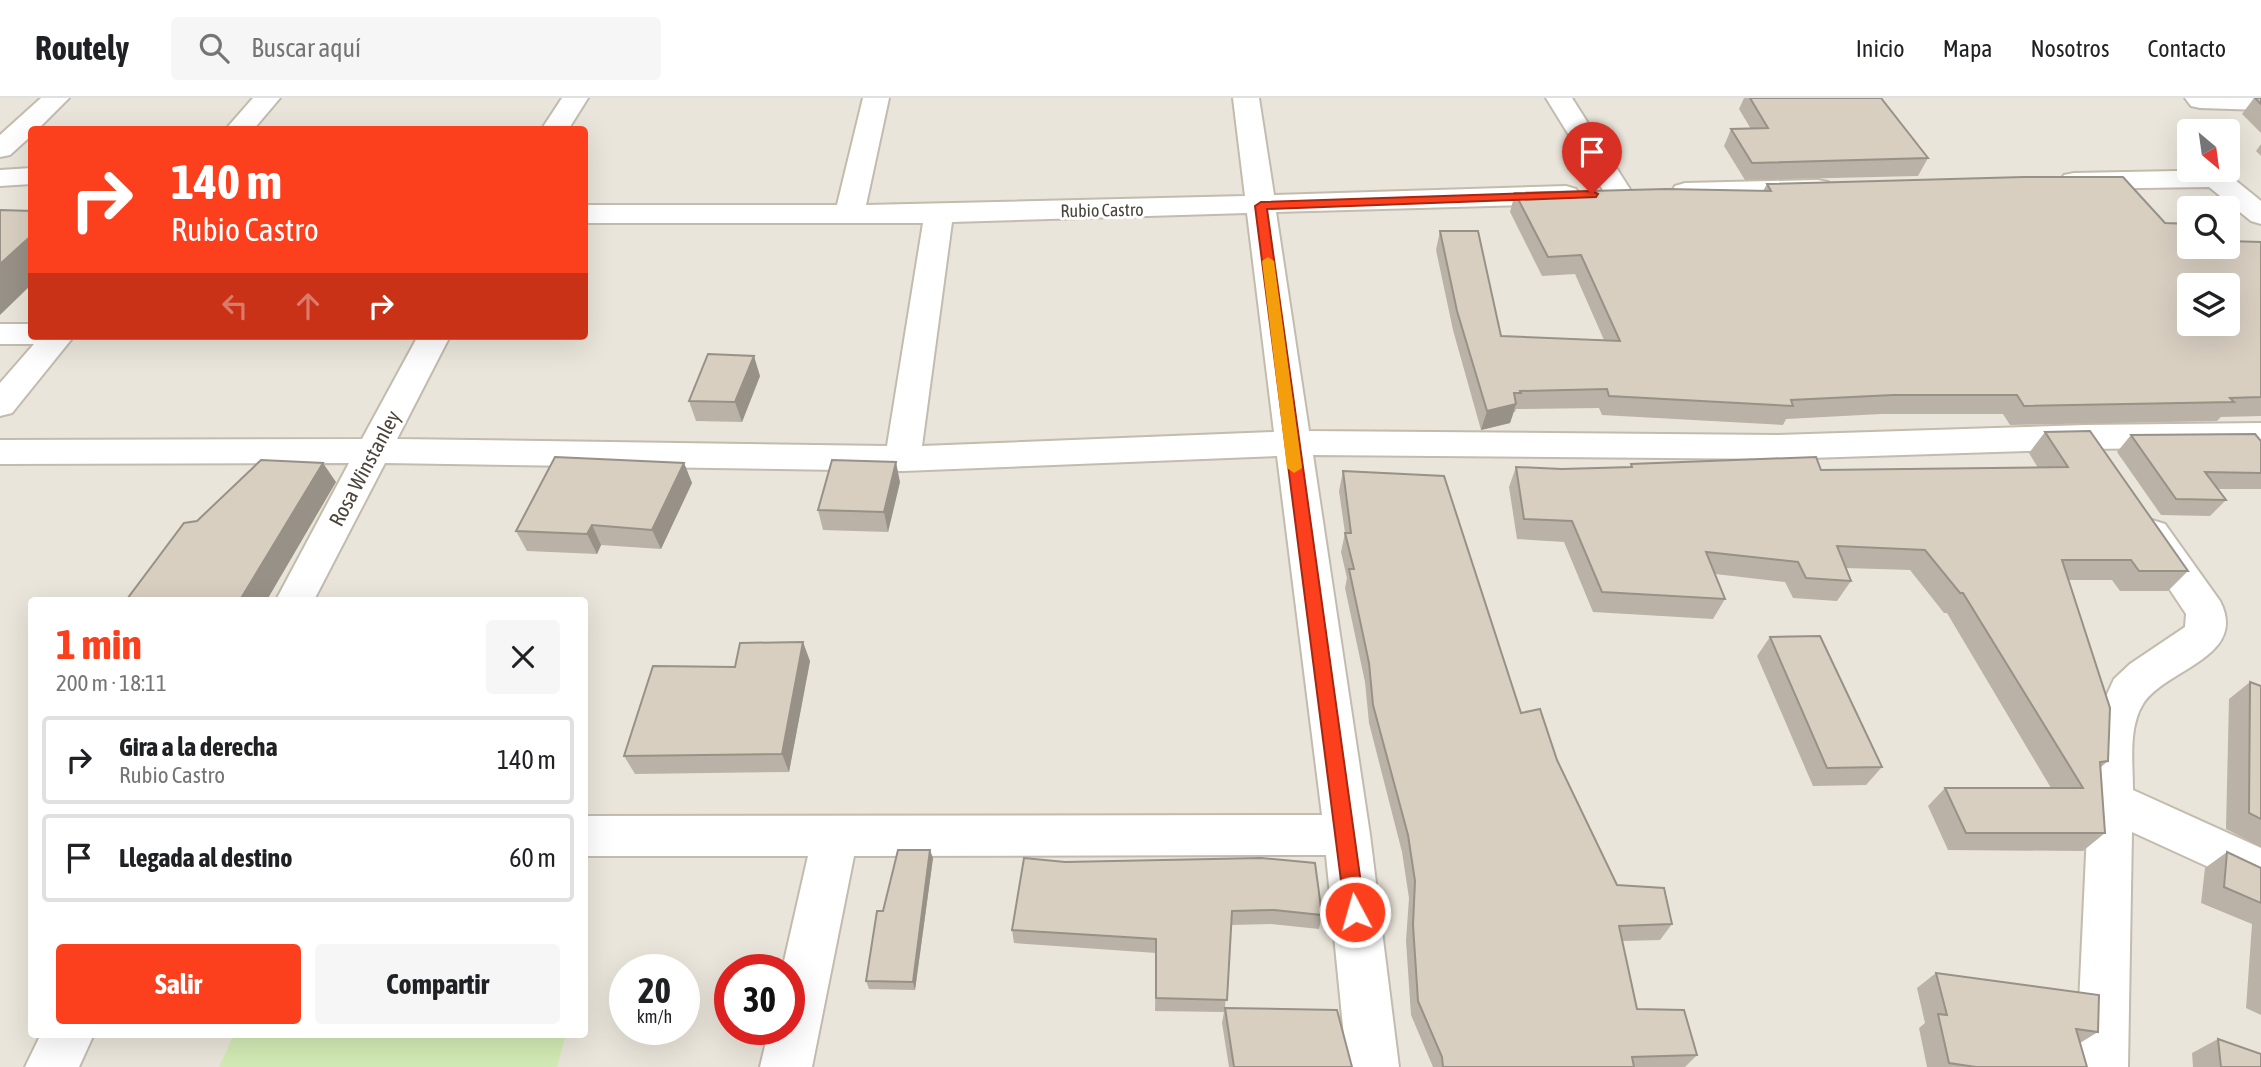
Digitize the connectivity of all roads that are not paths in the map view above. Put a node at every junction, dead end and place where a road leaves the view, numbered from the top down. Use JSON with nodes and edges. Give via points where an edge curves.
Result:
{"nodes":[{"id":1,"x":57,"y":98,"type":"edge"},
{"id":2,"x":267,"y":98,"type":"edge"},
{"id":3,"x":575,"y":98,"type":"edge"},
{"id":4,"x":876,"y":98,"type":"edge"},
{"id":5,"x":1246,"y":98,"type":"edge"},
{"id":6,"x":1559,"y":98,"type":"edge"},
{"id":7,"x":2261,"y":102,"type":"edge"},
{"id":8,"x":2199,"y":107,"type":"edge"},
{"id":9,"x":242,"y":126,"type":"edge"},
{"id":10,"x":557,"y":126,"type":"edge"},
{"id":11,"x":0,"y":149,"type":"edge"},
{"id":12,"x":28,"y":176,"type":"edge"},
{"id":13,"x":2177,"y":176,"type":"edge"},
{"id":14,"x":0,"y":178,"type":"edge"},
{"id":15,"x":2050,"y":182,"type":"edge"},
{"id":16,"x":2224,"y":182,"type":"edge"},
{"id":17,"x":1842,"y":188,"type":"edge"},
{"id":18,"x":1642,"y":193,"type":"junction"},
{"id":19,"x":1261,"y":206,"type":"junction"},
{"id":20,"x":588,"y":214,"type":"edge"},
{"id":21,"x":939,"y":214,"type":"junction"},
{"id":22,"x":849,"y":215,"type":"junction"},
{"id":23,"x":2261,"y":215,"type":"edge"},
{"id":24,"x":0,"y":334,"type":"edge"},
{"id":25,"x":28,"y":334,"type":"edge"},
{"id":26,"x":55,"y":340,"type":"edge"},
{"id":27,"x":432,"y":340,"type":"edge"},
{"id":28,"x":0,"y":405,"type":"edge"},
{"id":29,"x":2261,"y":435,"type":"edge"},
{"id":30,"x":1291,"y":443,"type":"junction"},
{"id":31,"x":372,"y":451,"type":"junction"},
{"id":32,"x":0,"y":452,"type":"edge"},
{"id":33,"x":903,"y":459,"type":"junction"},
{"id":34,"x":2108,"y":470,"type":"junction"},
{"id":35,"x":297,"y":597,"type":"edge"},
{"id":36,"x":2110,"y":801,"type":"junction"},
{"id":37,"x":1346,"y":835,"type":"junction"},
{"id":38,"x":588,"y":836,"type":"edge"},
{"id":39,"x":835,"y":836,"type":"junction"},
{"id":40,"x":2261,"y":870,"type":"edge"},
{"id":41,"x":67,"y":1038,"type":"edge"},
{"id":42,"x":51,"y":1067,"type":"edge"},
{"id":43,"x":786,"y":1067,"type":"edge"},
{"id":44,"x":1373,"y":1067,"type":"edge"},
{"id":45,"x":2102,"y":1067,"type":"edge"}],
"edges":[{"from":1,"to":11,"type":"street"},
{"from":2,"to":9,"type":"street"},
{"from":3,"to":10,"type":"street"},
{"from":4,"to":22,"type":"street"},
{"from":5,"to":19,"type":"street"},
{"from":6,"to":18,"type":"street"},
{"from":7,"to":8,"type":"street"},
{"from":12,"to":14,"type":"street"},
{"from":13,"to":15,"type":"street"},
{"from":16,"to":23,"type":"street"},
{"from":17,"to":18,"type":"street","name":"Rubio Castro"},
{"from":18,"to":19,"type":"street","name":"Rubio Castro"},
{"from":19,"to":21,"type":"street","name":"Rubio Castro"},
{"from":19,"to":30,"type":"street"},
{"from":20,"to":22,"type":"street","name":"Rubio Castro"},
{"from":21,"to":22,"type":"street","name":"Rubio Castro"},
{"from":21,"to":33,"type":"street"},
{"from":24,"to":25,"type":"street"},
{"from":26,"to":28,"type":"street"},
{"from":27,"to":31,"type":"street","name":"Rosa Winstanley"},
{"from":29,"to":34,"type":"street"},
{"from":30,"to":33,"type":"street"},
{"from":30,"to":34,"type":"street","via":[[1778,447]]},
{"from":30,"to":37,"type":"street"},
{"from":31,"to":32,"type":"street"},
{"from":31,"to":33,"type":"street"},
{"from":31,"to":35,"type":"street","name":"Rosa Winstanley"},
{"from":34,"to":36,"type":"street","via":[[2206,612],[2205,633],[2192,647],[2129,690],[2113,727]]},
{"from":36,"to":40,"type":"street"},
{"from":36,"to":45,"type":"street"},
{"from":37,"to":39,"type":"street"},
{"from":37,"to":44,"type":"street"},
{"from":38,"to":39,"type":"street"},
{"from":39,"to":43,"type":"street"},
{"from":41,"to":42,"type":"street"}]}
